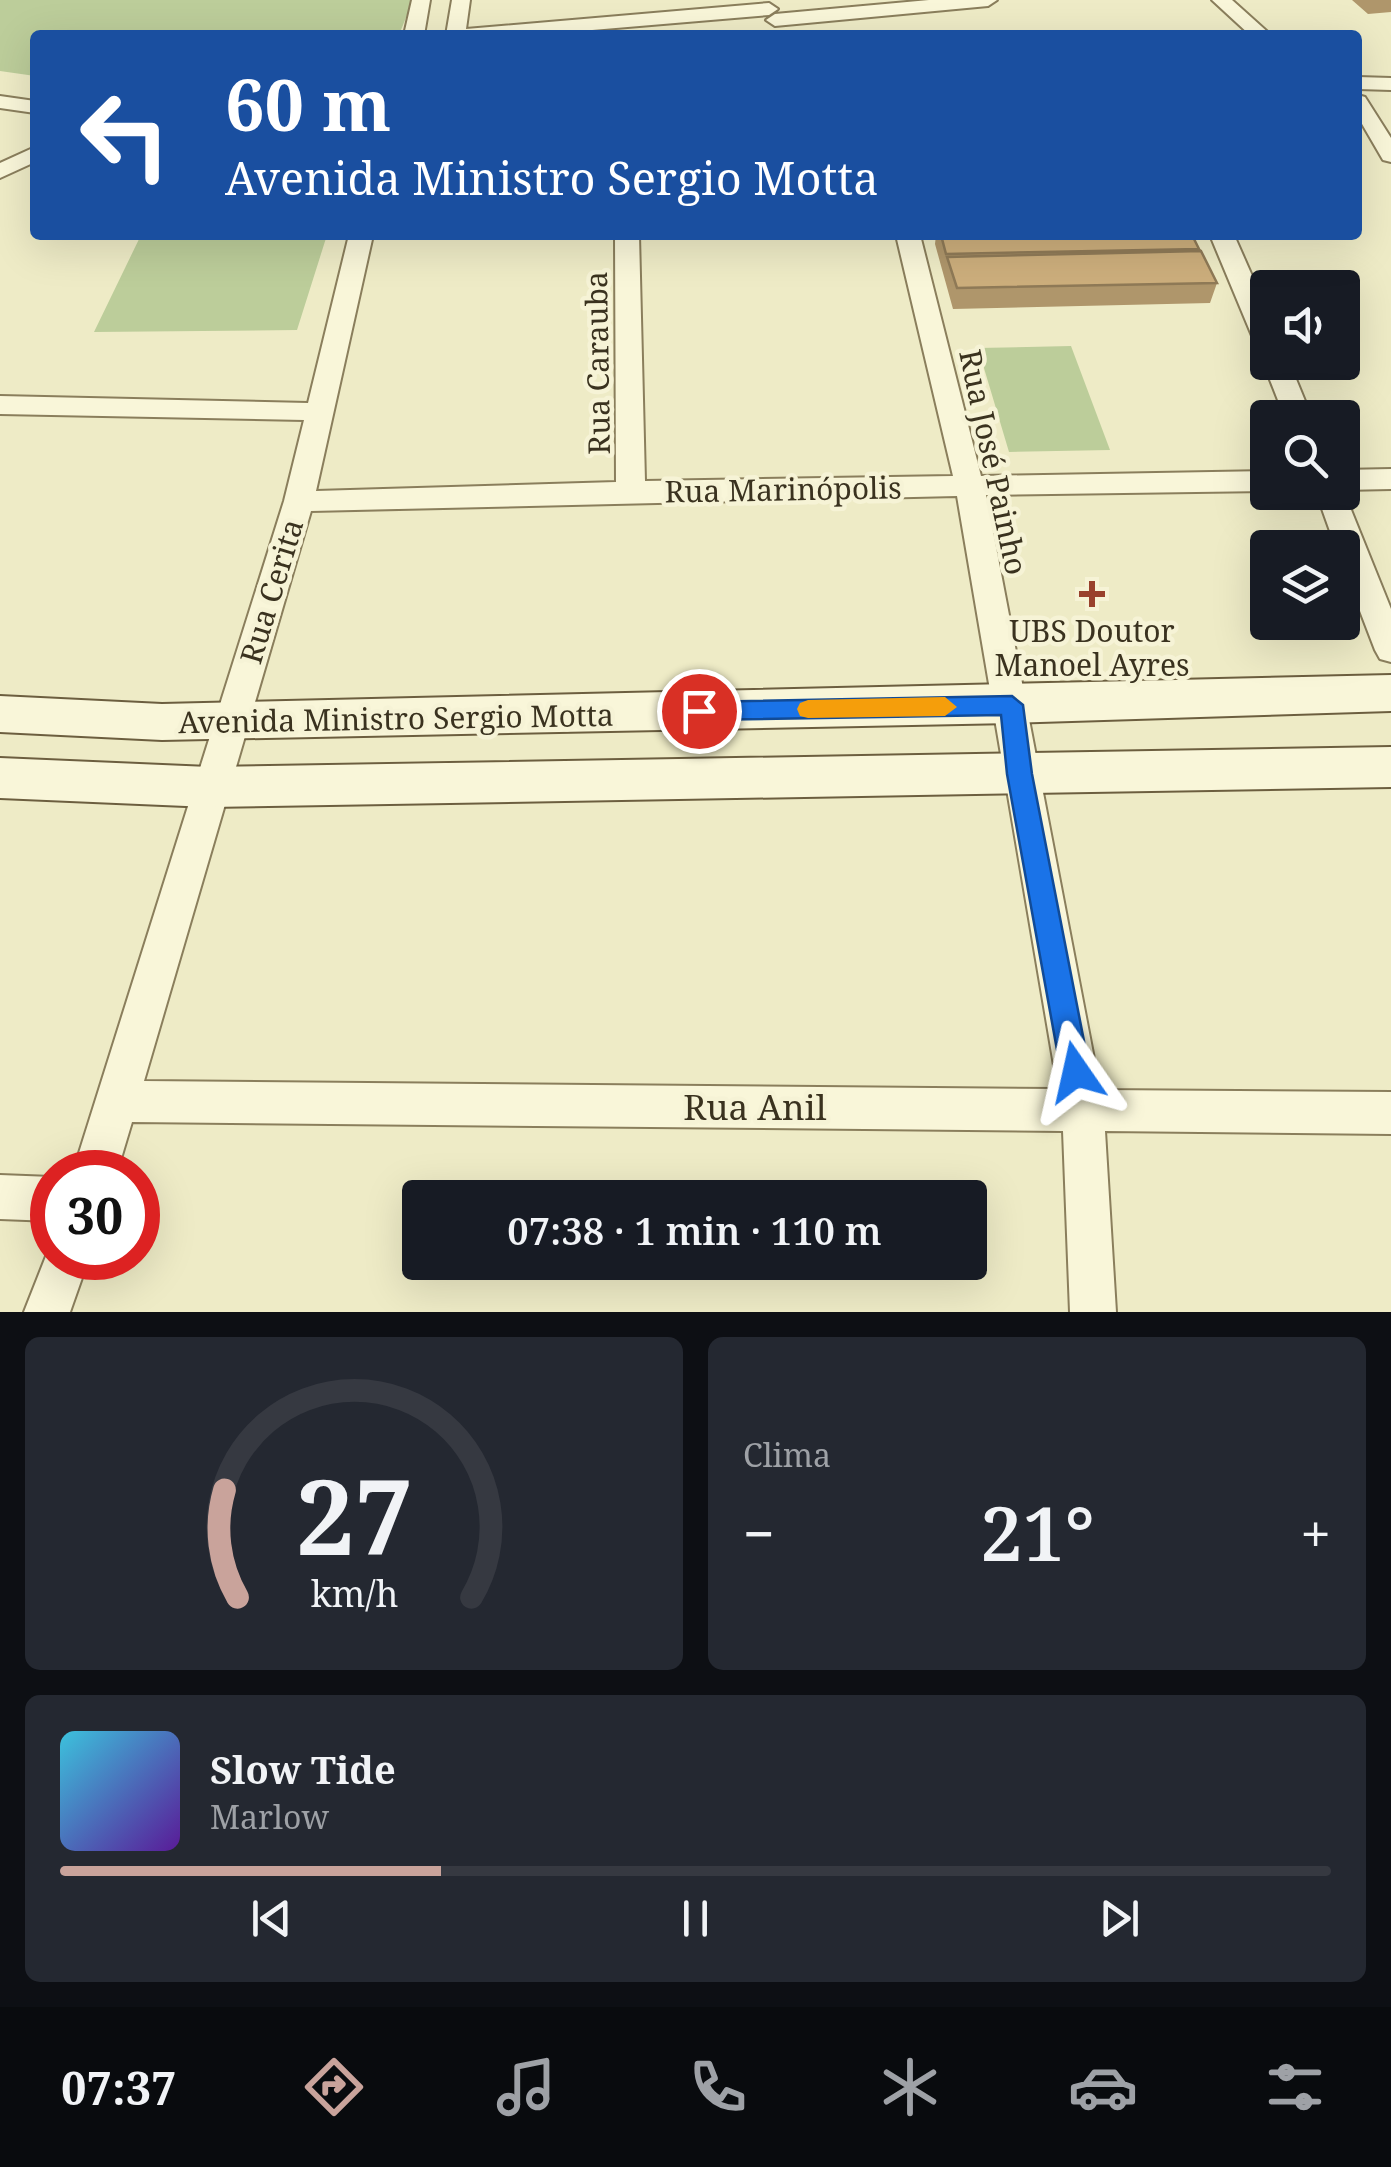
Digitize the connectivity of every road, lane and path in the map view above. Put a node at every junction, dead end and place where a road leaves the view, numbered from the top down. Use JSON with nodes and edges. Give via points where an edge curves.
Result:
{"nodes":[{"id":1,"x":421,"y":0,"type":"edge"},
{"id":2,"x":461,"y":0,"type":"edge"},
{"id":3,"x":988,"y":0,"type":"edge"},
{"id":4,"x":1222,"y":0,"type":"edge"},
{"id":5,"x":773,"y":16,"type":"edge"},
{"id":6,"x":415,"y":30,"type":"edge"},
{"id":7,"x":457,"y":30,"type":"edge"},
{"id":8,"x":548,"y":30,"type":"edge"},
{"id":9,"x":1255,"y":30,"type":"edge"},
{"id":10,"x":1362,"y":83,"type":"edge"},
{"id":11,"x":1391,"y":84,"type":"edge"},
{"id":12,"x":0,"y":102,"type":"edge"},
{"id":13,"x":30,"y":106,"type":"edge"},
{"id":14,"x":1362,"y":108,"type":"edge"},
{"id":15,"x":1391,"y":155,"type":"edge"},
{"id":16,"x":30,"y":156,"type":"edge"},
{"id":17,"x":0,"y":171,"type":"edge"},
{"id":18,"x":360,"y":240,"type":"edge"},
{"id":19,"x":627,"y":240,"type":"edge"},
{"id":20,"x":909,"y":240,"type":"edge"},
{"id":21,"x":1224,"y":240,"type":"edge"},
{"id":22,"x":1250,"y":301,"type":"edge"},
{"id":23,"x":0,"y":405,"type":"edge"},
{"id":24,"x":322,"y":412,"type":"junction"},
{"id":25,"x":1360,"y":480,"type":"edge"},
{"id":26,"x":1391,"y":480,"type":"edge"},
{"id":27,"x":1250,"y":481,"type":"edge"},
{"id":28,"x":970,"y":488,"type":"junction"},
{"id":29,"x":631,"y":490,"type":"junction"},
{"id":30,"x":299,"y":501,"type":"junction"},
{"id":31,"x":1337,"y":510,"type":"edge"},
{"id":32,"x":1391,"y":650,"type":"edge"},
{"id":33,"x":1391,"y":693,"type":"edge"},
{"id":34,"x":1012,"y":705,"type":"junction"},
{"id":35,"x":0,"y":714,"type":"edge"},
{"id":36,"x":230,"y":720,"type":"junction"},
{"id":37,"x":1391,"y":767,"type":"edge"},
{"id":38,"x":1019,"y":774,"type":"junction"},
{"id":39,"x":0,"y":778,"type":"edge"},
{"id":40,"x":209,"y":787,"type":"junction"},
{"id":41,"x":118,"y":1101,"type":"junction"},
{"id":42,"x":1083,"y":1109,"type":"junction"},
{"id":43,"x":1391,"y":1113,"type":"edge"},
{"id":44,"x":101,"y":1150,"type":"edge"},
{"id":45,"x":0,"y":1196,"type":"edge"},
{"id":46,"x":30,"y":1198,"type":"edge"},
{"id":47,"x":58,"y":1280,"type":"edge"},
{"id":48,"x":47,"y":1312,"type":"edge"},
{"id":49,"x":1093,"y":1312,"type":"edge"}],
"edges":[{"from":1,"to":6,"type":"street"},
{"from":2,"to":7,"type":"street"},
{"from":3,"to":5,"type":"street"},
{"from":4,"to":9,"type":"street"},
{"from":5,"to":8,"type":"street"},
{"from":10,"to":11,"type":"street"},
{"from":12,"to":13,"type":"street"},
{"from":14,"to":15,"type":"street"},
{"from":16,"to":17,"type":"street"},
{"from":18,"to":24,"type":"street","name":"Rua Cerita"},
{"from":19,"to":29,"type":"street","name":"Rua Carauba"},
{"from":20,"to":28,"type":"street","name":"Rua José Painho"},
{"from":21,"to":22,"type":"street"},
{"from":23,"to":24,"type":"street"},
{"from":24,"to":30,"type":"street","name":"Rua Cerita"},
{"from":25,"to":26,"type":"street"},
{"from":27,"to":28,"type":"street","name":"Rua Marinópolis"},
{"from":28,"to":29,"type":"street","name":"Rua Marinópolis"},
{"from":28,"to":34,"type":"street","name":"Rua José Painho"},
{"from":29,"to":30,"type":"street","name":"Rua Marinópolis"},
{"from":30,"to":36,"type":"street","name":"Rua Cerita"},
{"from":31,"to":32,"type":"street"},
{"from":33,"to":34,"type":"street","name":"Avenida Ministro Sergio Motta"},
{"from":34,"to":36,"type":"street","name":"Avenida Ministro Sergio Motta"},
{"from":34,"to":38,"type":"street","name":"Rua José Painho"},
{"from":35,"to":36,"type":"street","name":"Avenida Ministro Sergio Motta"},
{"from":36,"to":40,"type":"street","name":"Rua Cerita"},
{"from":37,"to":38,"type":"street"},
{"from":38,"to":40,"type":"street"},
{"from":38,"to":42,"type":"street","name":"Rua José Painho"},
{"from":39,"to":40,"type":"street"},
{"from":40,"to":41,"type":"street","name":"Rua Cerita"},
{"from":41,"to":42,"type":"street","name":"Rua Anil"},
{"from":41,"to":44,"type":"street","name":"Rua Cerita"},
{"from":42,"to":43,"type":"street","name":"Rua Anil"},
{"from":42,"to":49,"type":"street","name":"Rua José Painho"},
{"from":45,"to":46,"type":"street"},
{"from":47,"to":48,"type":"street"}]}
